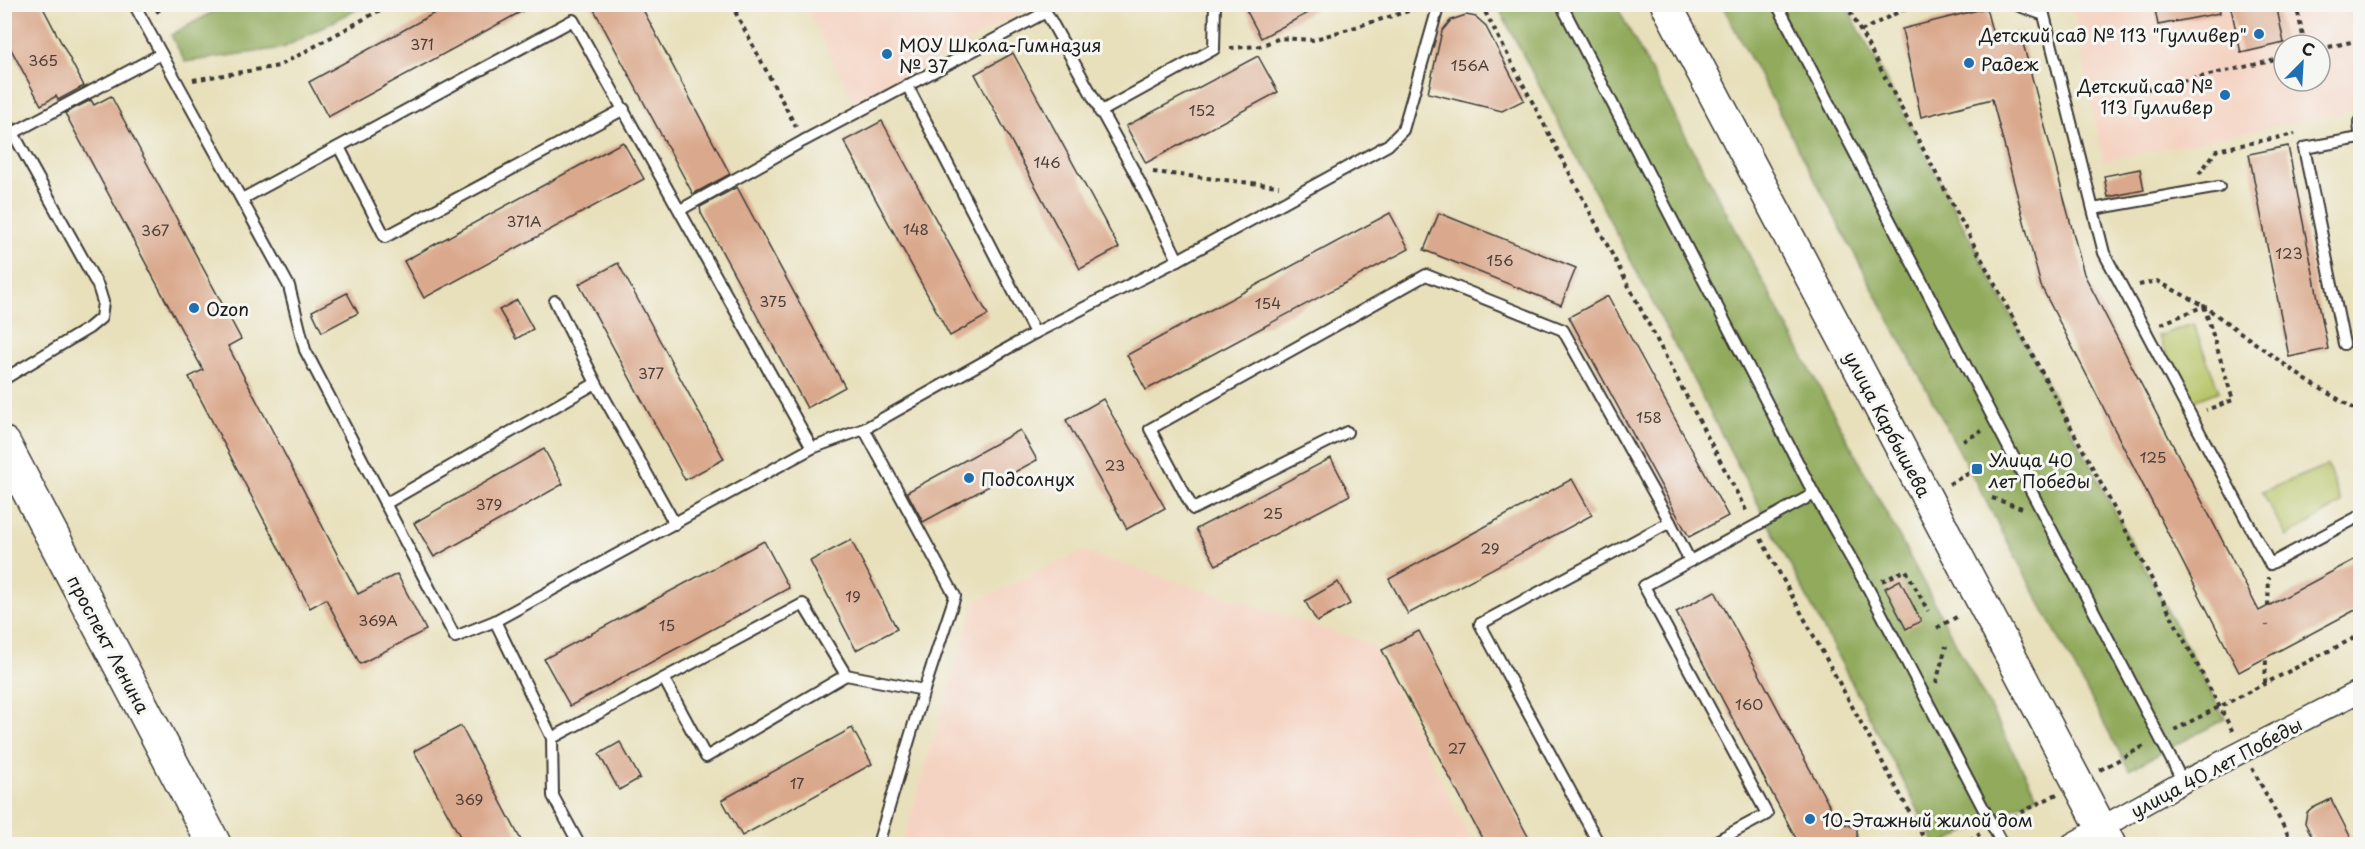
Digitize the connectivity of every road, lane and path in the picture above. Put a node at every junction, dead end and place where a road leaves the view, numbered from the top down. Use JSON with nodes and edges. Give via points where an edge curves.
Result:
{"nodes":[{"id":1,"x":134,"y":4,"type":"edge"},
{"id":2,"x":391,"y":4,"type":"edge"},
{"id":3,"x":731,"y":4,"type":"edge"},
{"id":4,"x":749,"y":4,"type":"edge"},
{"id":5,"x":1215,"y":4,"type":"edge"},
{"id":6,"x":1431,"y":4,"type":"edge"},
{"id":7,"x":1439,"y":4,"type":"edge"},
{"id":8,"x":1481,"y":4,"type":"edge"},
{"id":9,"x":1561,"y":4,"type":"edge"},
{"id":10,"x":1666,"y":4,"type":"edge"},
{"id":11,"x":1777,"y":4,"type":"edge"},
{"id":12,"x":1846,"y":4,"type":"edge"},
{"id":13,"x":1914,"y":4,"type":"edge"},
{"id":14,"x":2014,"y":4,"type":"edge"},
{"id":15,"x":2296,"y":4,"type":"edge"},
{"id":16,"x":735,"y":12,"type":"junction"},
{"id":17,"x":1861,"y":32,"type":"junction"},
{"id":18,"x":2302,"y":33,"type":"edge"},
{"id":19,"x":2361,"y":40,"type":"edge"},
{"id":20,"x":2332,"y":46,"type":"edge"},
{"id":21,"x":1214,"y":49,"type":"junction"},
{"id":22,"x":161,"y":54,"type":"junction"},
{"id":23,"x":2272,"y":60,"type":"edge"},
{"id":24,"x":177,"y":83,"type":"junction"},
{"id":25,"x":907,"y":85,"type":"junction"},
{"id":26,"x":2147,"y":89,"type":"dead end"},
{"id":27,"x":624,"y":108,"type":"junction"},
{"id":28,"x":1100,"y":112,"type":"junction"},
{"id":29,"x":4,"y":117,"type":"edge"},
{"id":30,"x":14,"y":133,"type":"junction"},
{"id":31,"x":2296,"y":134,"type":"dead end"},
{"id":32,"x":2361,"y":138,"type":"edge"},
{"id":33,"x":803,"y":141,"type":"junction"},
{"id":34,"x":339,"y":147,"type":"junction"},
{"id":35,"x":1134,"y":171,"type":"junction"},
{"id":36,"x":2219,"y":187,"type":"dead end"},
{"id":37,"x":1308,"y":190,"type":"junction"},
{"id":38,"x":2186,"y":193,"type":"junction"},
{"id":39,"x":242,"y":199,"type":"junction"},
{"id":40,"x":2093,"y":209,"type":"junction"},
{"id":41,"x":680,"y":210,"type":"junction"},
{"id":42,"x":1178,"y":260,"type":"junction"},
{"id":43,"x":2123,"y":290,"type":"junction"},
{"id":44,"x":555,"y":301,"type":"dead end"},
{"id":45,"x":2204,"y":306,"type":"junction"},
{"id":46,"x":2146,"y":330,"type":"junction"},
{"id":47,"x":1035,"y":333,"type":"junction"},
{"id":48,"x":2344,"y":344,"type":"dead end"},
{"id":49,"x":4,"y":379,"type":"edge"},
{"id":50,"x":596,"y":383,"type":"junction"},
{"id":51,"x":2361,"y":412,"type":"edge"},
{"id":52,"x":2191,"y":416,"type":"junction"},
{"id":53,"x":864,"y":429,"type":"junction"},
{"id":54,"x":1347,"y":432,"type":"dead end"},
{"id":55,"x":4,"y":444,"type":"edge"},
{"id":56,"x":812,"y":448,"type":"junction"},
{"id":57,"x":1977,"y":469,"type":"dead end"},
{"id":58,"x":1814,"y":494,"type":"junction"},
{"id":59,"x":1926,"y":497,"type":"junction"},
{"id":60,"x":1992,"y":498,"type":"dead end"},
{"id":61,"x":385,"y":504,"type":"junction"},
{"id":62,"x":2044,"y":515,"type":"junction"},
{"id":63,"x":2361,"y":516,"type":"edge"},
{"id":64,"x":1670,"y":522,"type":"junction"},
{"id":65,"x":675,"y":524,"type":"junction"},
{"id":66,"x":1754,"y":527,"type":"junction"},
{"id":67,"x":1690,"y":561,"type":"junction"},
{"id":68,"x":2270,"y":564,"type":"junction"},
{"id":69,"x":1868,"y":588,"type":"junction"},
{"id":70,"x":2268,"y":606,"type":"dead end"},
{"id":71,"x":1928,"y":611,"type":"dead end"},
{"id":72,"x":495,"y":621,"type":"junction"},
{"id":73,"x":2361,"y":635,"type":"edge"},
{"id":74,"x":1947,"y":646,"type":"dead end"},
{"id":75,"x":2266,"y":659,"type":"dead end"},
{"id":76,"x":846,"y":675,"type":"junction"},
{"id":77,"x":664,"y":679,"type":"junction"},
{"id":78,"x":2265,"y":683,"type":"junction"},
{"id":79,"x":924,"y":690,"type":"junction"},
{"id":80,"x":2361,"y":690,"type":"edge"},
{"id":81,"x":1930,"y":706,"type":"junction"},
{"id":82,"x":2220,"y":708,"type":"junction"},
{"id":83,"x":552,"y":738,"type":"junction"},
{"id":84,"x":2244,"y":752,"type":"junction"},
{"id":85,"x":2183,"y":782,"type":"junction"},
{"id":86,"x":2106,"y":836,"type":"edge"},
{"id":87,"x":214,"y":844,"type":"edge"},
{"id":88,"x":579,"y":844,"type":"edge"},
{"id":89,"x":878,"y":844,"type":"edge"},
{"id":90,"x":1599,"y":844,"type":"edge"},
{"id":91,"x":1711,"y":844,"type":"edge"},
{"id":92,"x":1927,"y":844,"type":"edge"},
{"id":93,"x":2002,"y":844,"type":"edge"},
{"id":94,"x":2072,"y":844,"type":"edge"},
{"id":95,"x":2293,"y":844,"type":"edge"}],
"edges":[{"from":1,"to":22,"type":"lane"},
{"from":2,"to":24,"type":"path","via":[[279,66]]},
{"from":3,"to":16,"type":"path"},
{"from":4,"to":16,"type":"path"},
{"from":5,"to":21,"type":"lane"},
{"from":6,"to":21,"type":"path","via":[[1312,40],[1280,38],[1260,46]]},
{"from":7,"to":37,"type":"lane","via":[[1403,130],[1388,145]]},
{"from":8,"to":66,"type":"path"},
{"from":9,"to":58,"type":"lane"},
{"from":10,"to":59,"type":"street","name":"улица Карбышева"},
{"from":11,"to":62,"type":"lane"},
{"from":12,"to":17,"type":"path"},
{"from":13,"to":17,"type":"path"},
{"from":14,"to":40,"type":"lane","via":[[2044,15]]},
{"from":15,"to":18,"type":"path"},
{"from":16,"to":33,"type":"path"},
{"from":17,"to":82,"type":"path"},
{"from":19,"to":20,"type":"path"},
{"from":21,"to":28,"type":"lane"},
{"from":22,"to":24,"type":"lane"},
{"from":22,"to":30,"type":"lane"},
{"from":23,"to":26,"type":"path"},
{"from":24,"to":39,"type":"lane"},
{"from":25,"to":28,"type":"lane","via":[[1046,12]]},
{"from":25,"to":33,"type":"lane"},
{"from":25,"to":47,"type":"lane"},
{"from":27,"to":34,"type":"lane","via":[[573,20]]},
{"from":27,"to":34,"type":"lane","via":[[385,237]]},
{"from":27,"to":41,"type":"lane"},
{"from":28,"to":35,"type":"lane"},
{"from":29,"to":30,"type":"lane"},
{"from":30,"to":49,"type":"lane","via":[[98,286],[103,302],[101,318],[89,328]]},
{"from":31,"to":38,"type":"path","via":[[2217,150]]},
{"from":32,"to":48,"type":"lane","via":[[2304,148]]},
{"from":33,"to":41,"type":"lane"},
{"from":34,"to":39,"type":"lane"},
{"from":35,"to":37,"type":"path"},
{"from":35,"to":42,"type":"lane"},
{"from":36,"to":38,"type":"lane"},
{"from":37,"to":42,"type":"lane"},
{"from":38,"to":40,"type":"lane"},
{"from":39,"to":61,"type":"lane","via":[[289,286],[305,350]]},
{"from":40,"to":43,"type":"lane","via":[[2104,253]]},
{"from":41,"to":56,"type":"lane"},
{"from":42,"to":47,"type":"lane"},
{"from":43,"to":45,"type":"path","via":[[2157,281]]},
{"from":43,"to":46,"type":"lane"},
{"from":44,"to":50,"type":"lane"},
{"from":45,"to":46,"type":"path"},
{"from":45,"to":51,"type":"path","via":[[2306,380]]},
{"from":45,"to":52,"type":"path","via":[[2233,400]]},
{"from":46,"to":52,"type":"lane"},
{"from":47,"to":53,"type":"lane"},
{"from":50,"to":61,"type":"lane"},
{"from":50,"to":65,"type":"lane"},
{"from":52,"to":68,"type":"lane"},
{"from":53,"to":56,"type":"lane"},
{"from":53,"to":79,"type":"lane","via":[[955,597]]},
{"from":54,"to":64,"type":"lane","via":[[1193,508],[1150,429],[1426,275],[1563,330]]},
{"from":55,"to":87,"type":"main road","name":"проспект Ленина"},
{"from":56,"to":65,"type":"lane"},
{"from":57,"to":59,"type":"path"},
{"from":58,"to":66,"type":"lane"},
{"from":58,"to":69,"type":"lane"},
{"from":59,"to":86,"type":"street","name":"улица Карбышева"},
{"from":60,"to":62,"type":"path"},
{"from":61,"to":72,"type":"lane","via":[[455,637]]},
{"from":62,"to":85,"type":"lane"},
{"from":63,"to":68,"type":"lane"},
{"from":64,"to":67,"type":"lane"},
{"from":64,"to":90,"type":"lane","via":[[1480,624]]},
{"from":65,"to":72,"type":"lane"},
{"from":66,"to":67,"type":"lane"},
{"from":66,"to":92,"type":"path"},
{"from":67,"to":91,"type":"lane","via":[[1644,586],[1767,814]]},
{"from":68,"to":70,"type":"path"},
{"from":69,"to":71,"type":"path","via":[[1906,570]]},
{"from":69,"to":81,"type":"lane"},
{"from":72,"to":83,"type":"lane"},
{"from":73,"to":78,"type":"path"},
{"from":74,"to":81,"type":"path"},
{"from":75,"to":78,"type":"path"},
{"from":76,"to":77,"type":"lane","via":[[803,604]]},
{"from":76,"to":77,"type":"lane","via":[[706,757]]},
{"from":76,"to":79,"type":"lane"},
{"from":77,"to":83,"type":"lane"},
{"from":78,"to":82,"type":"path"},
{"from":79,"to":89,"type":"lane"},
{"from":80,"to":84,"type":"street","name":"улица 40 лет Победы"},
{"from":81,"to":93,"type":"lane"},
{"from":82,"to":84,"type":"path"},
{"from":83,"to":88,"type":"lane","via":[[552,796]]},
{"from":84,"to":85,"type":"street","name":"улица 40 лет Победы"},
{"from":84,"to":95,"type":"path"},
{"from":85,"to":86,"type":"street","name":"улица 40 лет Победы"},
{"from":86,"to":94,"type":"street","name":"улица 40 лет Победы"}]}
